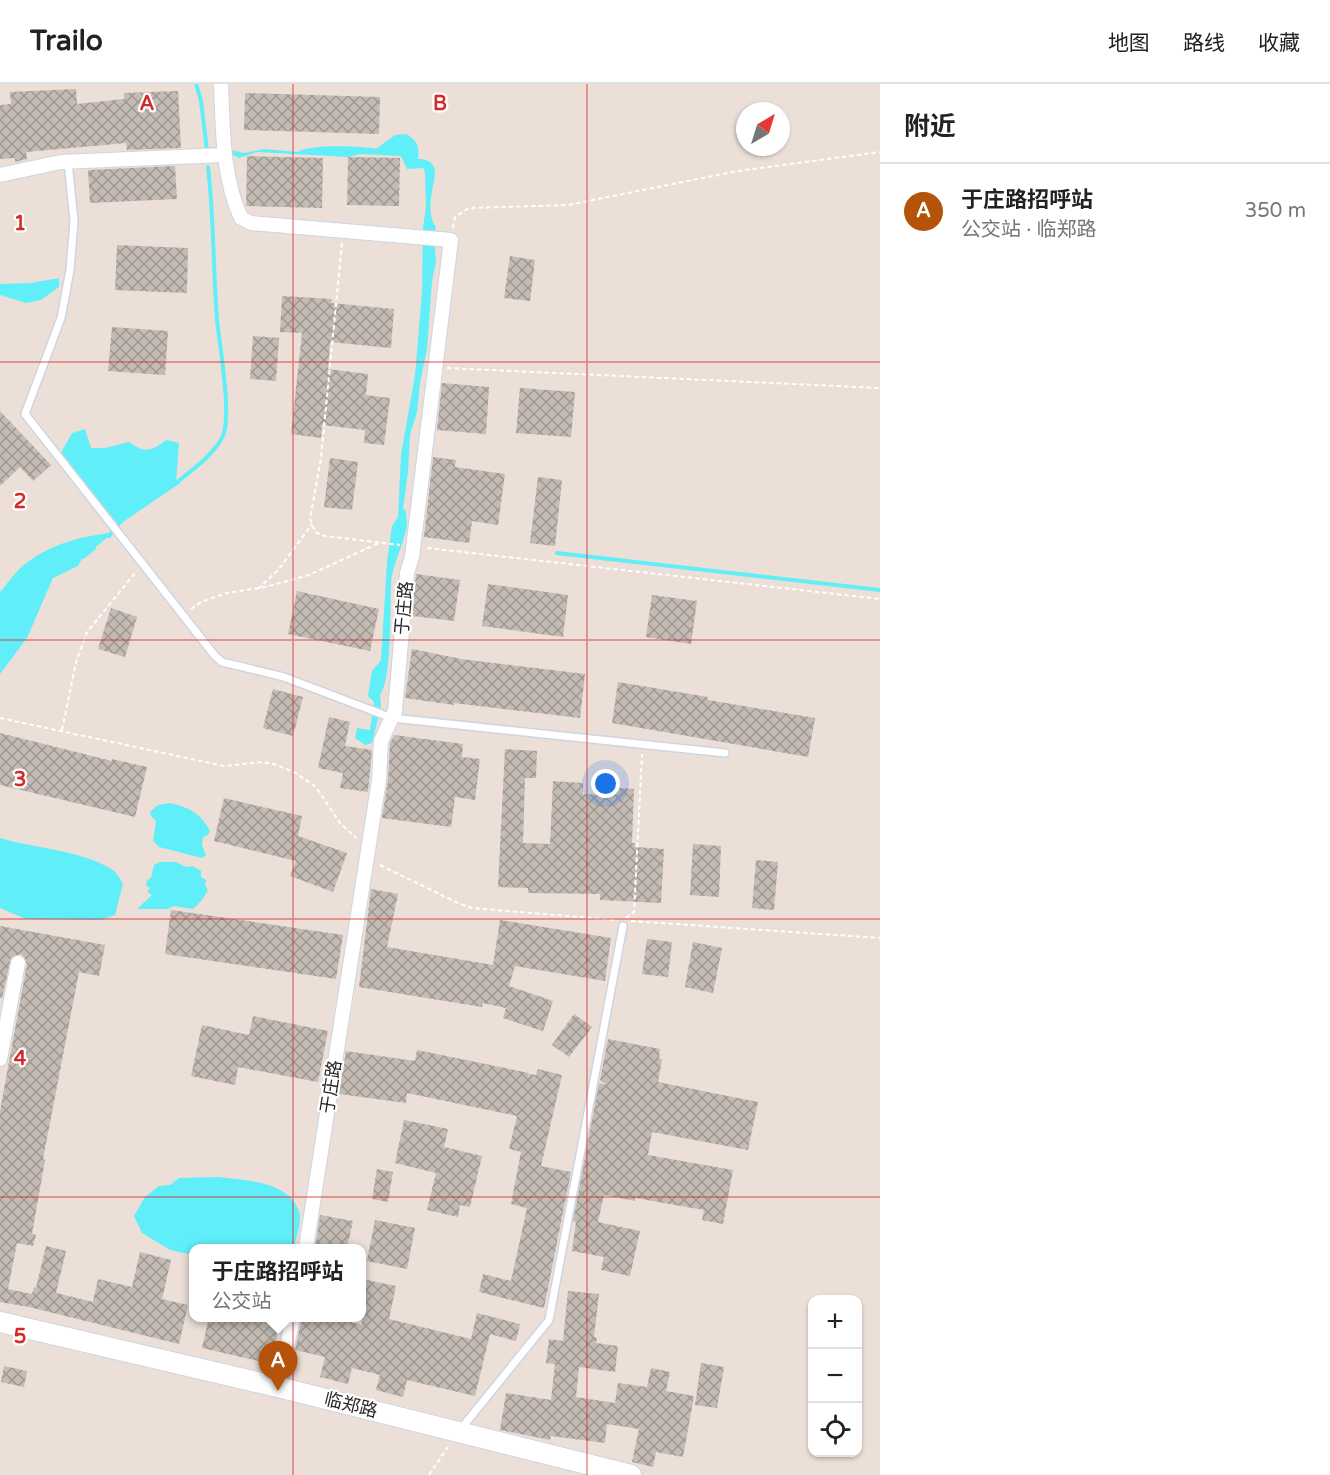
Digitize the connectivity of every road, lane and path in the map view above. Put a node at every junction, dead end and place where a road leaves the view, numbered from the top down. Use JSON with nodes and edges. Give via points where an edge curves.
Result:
{"nodes":[{"id":1,"x":220,"y":84,"type":"edge"},
{"id":2,"x":880,"y":152,"type":"edge"},
{"id":3,"x":224,"y":155,"type":"junction"},
{"id":4,"x":68,"y":162,"type":"junction"},
{"id":5,"x":0,"y":175,"type":"edge"},
{"id":6,"x":343,"y":231,"type":"junction"},
{"id":7,"x":451,"y":240,"type":"junction"},
{"id":8,"x":435,"y":367,"type":"junction"},
{"id":9,"x":880,"y":388,"type":"edge"},
{"id":10,"x":312,"y":524,"type":"junction"},
{"id":11,"x":379,"y":543,"type":"junction"},
{"id":12,"x":413,"y":547,"type":"junction"},
{"id":13,"x":142,"y":565,"type":"junction"},
{"id":14,"x":258,"y":588,"type":"junction"},
{"id":15,"x":880,"y":599,"type":"edge"},
{"id":16,"x":180,"y":614,"type":"junction"},
{"id":17,"x":0,"y":718,"type":"edge"},
{"id":18,"x":392,"y":718,"type":"junction"},
{"id":19,"x":62,"y":730,"type":"junction"},
{"id":20,"x":643,"y":744,"type":"junction"},
{"id":21,"x":725,"y":753,"type":"dead end"},
{"id":22,"x":367,"y":854,"type":"junction"},
{"id":23,"x":623,"y":923,"type":"junction"},
{"id":24,"x":880,"y":938,"type":"edge"},
{"id":25,"x":18,"y":963,"type":"dead end"},
{"id":26,"x":0,"y":1059,"type":"edge"},
{"id":27,"x":307,"y":1244,"type":"edge"},
{"id":28,"x":0,"y":1322,"type":"edge"},
{"id":29,"x":292,"y":1322,"type":"edge"},
{"id":30,"x":278,"y":1387,"type":"junction"},
{"id":31,"x":459,"y":1432,"type":"junction"},
{"id":32,"x":429,"y":1475,"type":"edge"},
{"id":33,"x":631,"y":1475,"type":"edge"}],
"edges":[{"from":1,"to":3,"type":"street"},
{"from":2,"to":7,"type":"path","via":[[738,171],[568,205],[470,208],[455,217]]},
{"from":3,"to":4,"type":"street"},
{"from":3,"to":6,"type":"street","via":[[233,201],[241,218],[251,223]]},
{"from":4,"to":5,"type":"street"},
{"from":4,"to":13,"type":"lane","via":[[74,221],[70,270],[61,318],[24,414]]},
{"from":6,"to":7,"type":"street"},
{"from":6,"to":10,"type":"path","via":[[321,458],[309,519]]},
{"from":7,"to":8,"type":"street","name":"于庄路"},
{"from":8,"to":9,"type":"path"},
{"from":8,"to":12,"type":"street","name":"于庄路"},
{"from":10,"to":11,"type":"path","via":[[315,532],[325,536]]},
{"from":10,"to":14,"type":"path","via":[[279,570]]},
{"from":11,"to":12,"type":"path"},
{"from":11,"to":14,"type":"path","via":[[309,575]]},
{"from":12,"to":15,"type":"path"},
{"from":12,"to":18,"type":"street","name":"于庄路"},
{"from":13,"to":16,"type":"lane"},
{"from":13,"to":19,"type":"path","via":[[87,632],[76,662]]},
{"from":14,"to":16,"type":"path","via":[[215,597]]},
{"from":16,"to":18,"type":"lane","via":[[222,662],[284,677]]},
{"from":17,"to":19,"type":"path"},
{"from":18,"to":20,"type":"lane"},
{"from":18,"to":22,"type":"street","name":"于庄路","via":[[381,741]]},
{"from":19,"to":22,"type":"path","via":[[224,766],[262,762],[294,772],[316,787]]},
{"from":20,"to":21,"type":"lane"},
{"from":20,"to":23,"type":"path","via":[[634,912]]},
{"from":22,"to":23,"type":"path","via":[[472,908]]},
{"from":22,"to":27,"type":"street","name":"于庄路"},
{"from":23,"to":24,"type":"path"},
{"from":23,"to":31,"type":"lane","via":[[549,1320]]},
{"from":25,"to":26,"type":"street"},
{"from":28,"to":30,"type":"main road","name":"临郑路"},
{"from":29,"to":30,"type":"street"},
{"from":30,"to":31,"type":"main road","name":"临郑路"},
{"from":31,"to":32,"type":"path"},
{"from":31,"to":33,"type":"main road","name":"临郑路"}]}
